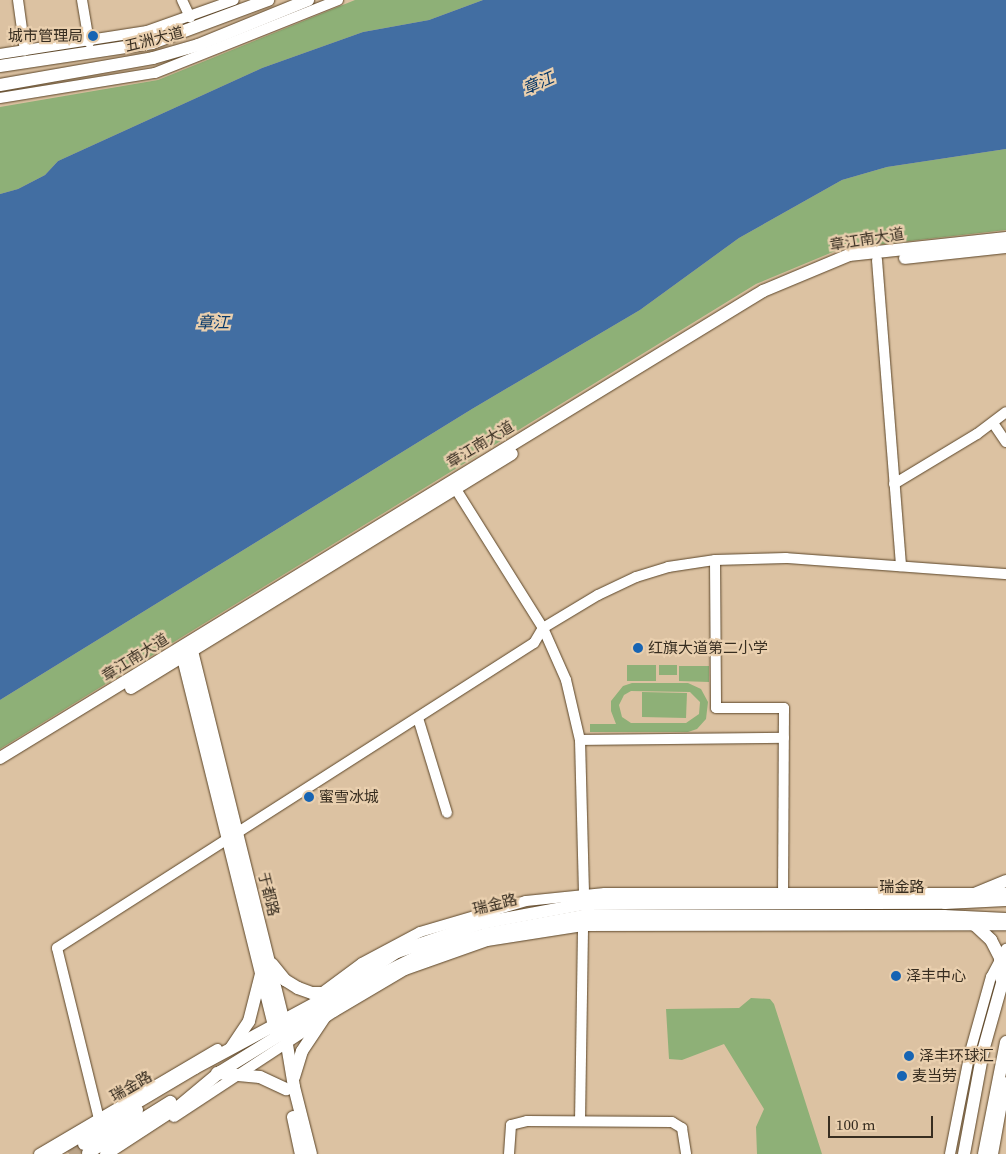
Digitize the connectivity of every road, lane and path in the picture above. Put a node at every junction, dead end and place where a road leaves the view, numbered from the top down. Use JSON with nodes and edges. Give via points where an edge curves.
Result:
{"nodes":[{"id":1,"x":18,"y":0,"type":"edge"},
{"id":2,"x":82,"y":0,"type":"edge"},
{"id":3,"x":182,"y":0,"type":"edge"},
{"id":4,"x":234,"y":0,"type":"edge"},
{"id":5,"x":268,"y":0,"type":"edge"},
{"id":6,"x":308,"y":0,"type":"edge"},
{"id":7,"x":338,"y":0,"type":"edge"},
{"id":8,"x":190,"y":17,"type":"junction"},
{"id":9,"x":90,"y":42,"type":"junction"},
{"id":10,"x":25,"y":51,"type":"junction"},
{"id":11,"x":0,"y":54,"type":"edge"},
{"id":12,"x":0,"y":66,"type":"edge"},
{"id":13,"x":0,"y":85,"type":"edge"},
{"id":14,"x":0,"y":98,"type":"edge"},
{"id":15,"x":1006,"y":238,"type":"edge"},
{"id":16,"x":1006,"y":247,"type":"edge"},
{"id":17,"x":877,"y":260,"type":"junction"},
{"id":18,"x":1006,"y":412,"type":"edge"},
{"id":19,"x":993,"y":423,"type":"junction"},
{"id":20,"x":1006,"y":442,"type":"edge"},
{"id":21,"x":894,"y":484,"type":"junction"},
{"id":22,"x":453,"y":485,"type":"junction"},
{"id":23,"x":715,"y":560,"type":"junction"},
{"id":24,"x":900,"y":566,"type":"junction"},
{"id":25,"x":1006,"y":574,"type":"edge"},
{"id":26,"x":543,"y":628,"type":"junction"},
{"id":27,"x":186,"y":649,"type":"junction"},
{"id":28,"x":418,"y":718,"type":"junction"},
{"id":29,"x":784,"y":738,"type":"junction"},
{"id":30,"x":580,"y":740,"type":"junction"},
{"id":31,"x":0,"y":758,"type":"edge"},
{"id":32,"x":0,"y":767,"type":"edge"},
{"id":33,"x":447,"y":814,"type":"dead end"},
{"id":34,"x":232,"y":837,"type":"junction"},
{"id":35,"x":1006,"y":881,"type":"edge"},
{"id":36,"x":981,"y":893,"type":"junction"},
{"id":37,"x":1006,"y":893,"type":"edge"},
{"id":38,"x":783,"y":899,"type":"junction"},
{"id":39,"x":1006,"y":900,"type":"edge"},
{"id":40,"x":584,"y":910,"type":"junction"},
{"id":41,"x":945,"y":910,"type":"junction"},
{"id":42,"x":1006,"y":919,"type":"edge"},
{"id":43,"x":974,"y":925,"type":"junction"},
{"id":44,"x":1006,"y":925,"type":"edge"},
{"id":45,"x":1006,"y":949,"type":"edge"},
{"id":46,"x":265,"y":965,"type":"junction"},
{"id":47,"x":1003,"y":965,"type":"edge"},
{"id":48,"x":1000,"y":995,"type":"edge"},
{"id":49,"x":329,"y":997,"type":"junction"},
{"id":50,"x":322,"y":1021,"type":"junction"},
{"id":51,"x":280,"y":1031,"type":"junction"},
{"id":52,"x":239,"y":1038,"type":"junction"},
{"id":53,"x":1006,"y":1042,"type":"edge"},
{"id":54,"x":218,"y":1058,"type":"junction"},
{"id":55,"x":220,"y":1072,"type":"junction"},
{"id":56,"x":238,"y":1074,"type":"junction"},
{"id":57,"x":1006,"y":1082,"type":"edge"},
{"id":58,"x":290,"y":1088,"type":"junction"},
{"id":59,"x":99,"y":1120,"type":"junction"},
{"id":60,"x":1002,"y":1120,"type":"edge"},
{"id":61,"x":580,"y":1121,"type":"junction"},
{"id":62,"x":86,"y":1149,"type":"edge"},
{"id":63,"x":39,"y":1154,"type":"edge"},
{"id":64,"x":50,"y":1154,"type":"edge"},
{"id":65,"x":106,"y":1154,"type":"edge"},
{"id":66,"x":116,"y":1154,"type":"edge"},
{"id":67,"x":302,"y":1154,"type":"edge"},
{"id":68,"x":311,"y":1154,"type":"edge"},
{"id":69,"x":509,"y":1154,"type":"edge"},
{"id":70,"x":686,"y":1154,"type":"edge"},
{"id":71,"x":950,"y":1154,"type":"edge"},
{"id":72,"x":964,"y":1154,"type":"edge"},
{"id":73,"x":984,"y":1154,"type":"edge"},
{"id":74,"x":993,"y":1154,"type":"edge"}],
"edges":[{"from":1,"to":10,"type":"street"},
{"from":2,"to":9,"type":"street"},
{"from":3,"to":8,"type":"street"},
{"from":4,"to":8,"type":"street"},
{"from":5,"to":12,"type":"main road","name":"五洲大道","via":[[152,43]]},
{"from":6,"to":13,"type":"main road","name":"五洲大道","via":[[198,45],[153,58]]},
{"from":7,"to":14,"type":"street","via":[[155,73]]},
{"from":8,"to":9,"type":"street","via":[[146,31]]},
{"from":9,"to":10,"type":"street"},
{"from":10,"to":11,"type":"street"},
{"from":15,"to":22,"type":"main road","name":"章江南大道","via":[[849,255],[806,270],[763,291]]},
{"from":16,"to":17,"type":"main road","name":"章江南大道"},
{"from":17,"to":21,"type":"street"},
{"from":17,"to":22,"type":"main road","name":"章江南大道","via":[[836,266],[765,298]]},
{"from":18,"to":19,"type":"street"},
{"from":19,"to":20,"type":"street"},
{"from":19,"to":21,"type":"street"},
{"from":21,"to":24,"type":"street"},
{"from":22,"to":26,"type":"street"},
{"from":22,"to":27,"type":"main road","name":"章江南大道"},
{"from":23,"to":24,"type":"street","via":[[786,558]]},
{"from":23,"to":26,"type":"street","via":[[668,567],[636,577]]},
{"from":23,"to":29,"type":"street","via":[[716,708],[784,708]]},
{"from":24,"to":25,"type":"street"},
{"from":26,"to":28,"type":"street","via":[[534,643]]},
{"from":26,"to":30,"type":"street","via":[[566,680]]},
{"from":27,"to":31,"type":"main road","name":"章江南大道"},
{"from":27,"to":32,"type":"main road","name":"章江南大道"},
{"from":27,"to":34,"type":"main road","name":"于都路"},
{"from":28,"to":33,"type":"street"},
{"from":28,"to":34,"type":"street"},
{"from":29,"to":30,"type":"street"},
{"from":29,"to":38,"type":"street"},
{"from":30,"to":40,"type":"street"},
{"from":34,"to":46,"type":"main road","name":"于都路"},
{"from":34,"to":59,"type":"street","via":[[57,948]]},
{"from":35,"to":36,"type":"main road"},
{"from":36,"to":37,"type":"street"},
{"from":36,"to":38,"type":"street"},
{"from":36,"to":41,"type":"main road"},
{"from":38,"to":40,"type":"main road","name":"瑞金路"},
{"from":38,"to":41,"type":"main road","name":"瑞金路"},
{"from":39,"to":41,"type":"main road","name":"瑞金路"},
{"from":40,"to":41,"type":"main road","name":"瑞金路"},
{"from":40,"to":43,"type":"street"},
{"from":40,"to":49,"type":"main road","name":"瑞金路","via":[[482,923],[422,942],[397,952]]},
{"from":40,"to":50,"type":"street","via":[[429,959]]},
{"from":40,"to":61,"type":"street"},
{"from":41,"to":42,"type":"main road","name":"瑞金路"},
{"from":41,"to":43,"type":"main road"},
{"from":43,"to":44,"type":"street"},
{"from":43,"to":47,"type":"main road","via":[[991,940]]},
{"from":45,"to":47,"type":"street"},
{"from":46,"to":49,"type":"main road","via":[[292,985]]},
{"from":46,"to":51,"type":"main road","name":"于都路"},
{"from":46,"to":52,"type":"main road","via":[[249,1020]]},
{"from":47,"to":48,"type":"main road"},
{"from":47,"to":71,"type":"street","via":[[991,977],[970,1052]]},
{"from":48,"to":72,"type":"main road"},
{"from":49,"to":50,"type":"main road"},
{"from":49,"to":51,"type":"main road","name":"瑞金路"},
{"from":50,"to":51,"type":"street"},
{"from":50,"to":58,"type":"main road","via":[[302,1051]]},
{"from":51,"to":52,"type":"street"},
{"from":51,"to":54,"type":"main road","name":"瑞金路"},
{"from":51,"to":55,"type":"main road","name":"瑞金路"},
{"from":51,"to":56,"type":"street"},
{"from":51,"to":58,"type":"main road","name":"于都路"},
{"from":52,"to":54,"type":"main road"},
{"from":52,"to":59,"type":"street"},
{"from":53,"to":73,"type":"main road"},
{"from":54,"to":59,"type":"main road","name":"瑞金路"},
{"from":54,"to":62,"type":"main road"},
{"from":55,"to":56,"type":"main road"},
{"from":55,"to":62,"type":"main road"},
{"from":55,"to":65,"type":"main road","name":"瑞金路","via":[[178,1106]]},
{"from":56,"to":58,"type":"main road","via":[[260,1077]]},
{"from":56,"to":66,"type":"street"},
{"from":57,"to":60,"type":"street"},
{"from":58,"to":67,"type":"main road","name":"于都路"},
{"from":58,"to":68,"type":"main road","name":"于都路"},
{"from":59,"to":63,"type":"street"},
{"from":59,"to":64,"type":"main road","name":"瑞金路"},
{"from":60,"to":74,"type":"street"},
{"from":61,"to":69,"type":"street","via":[[514,1122],[509,1130]]},
{"from":61,"to":70,"type":"street","via":[[672,1122],[682,1128]]}]}
